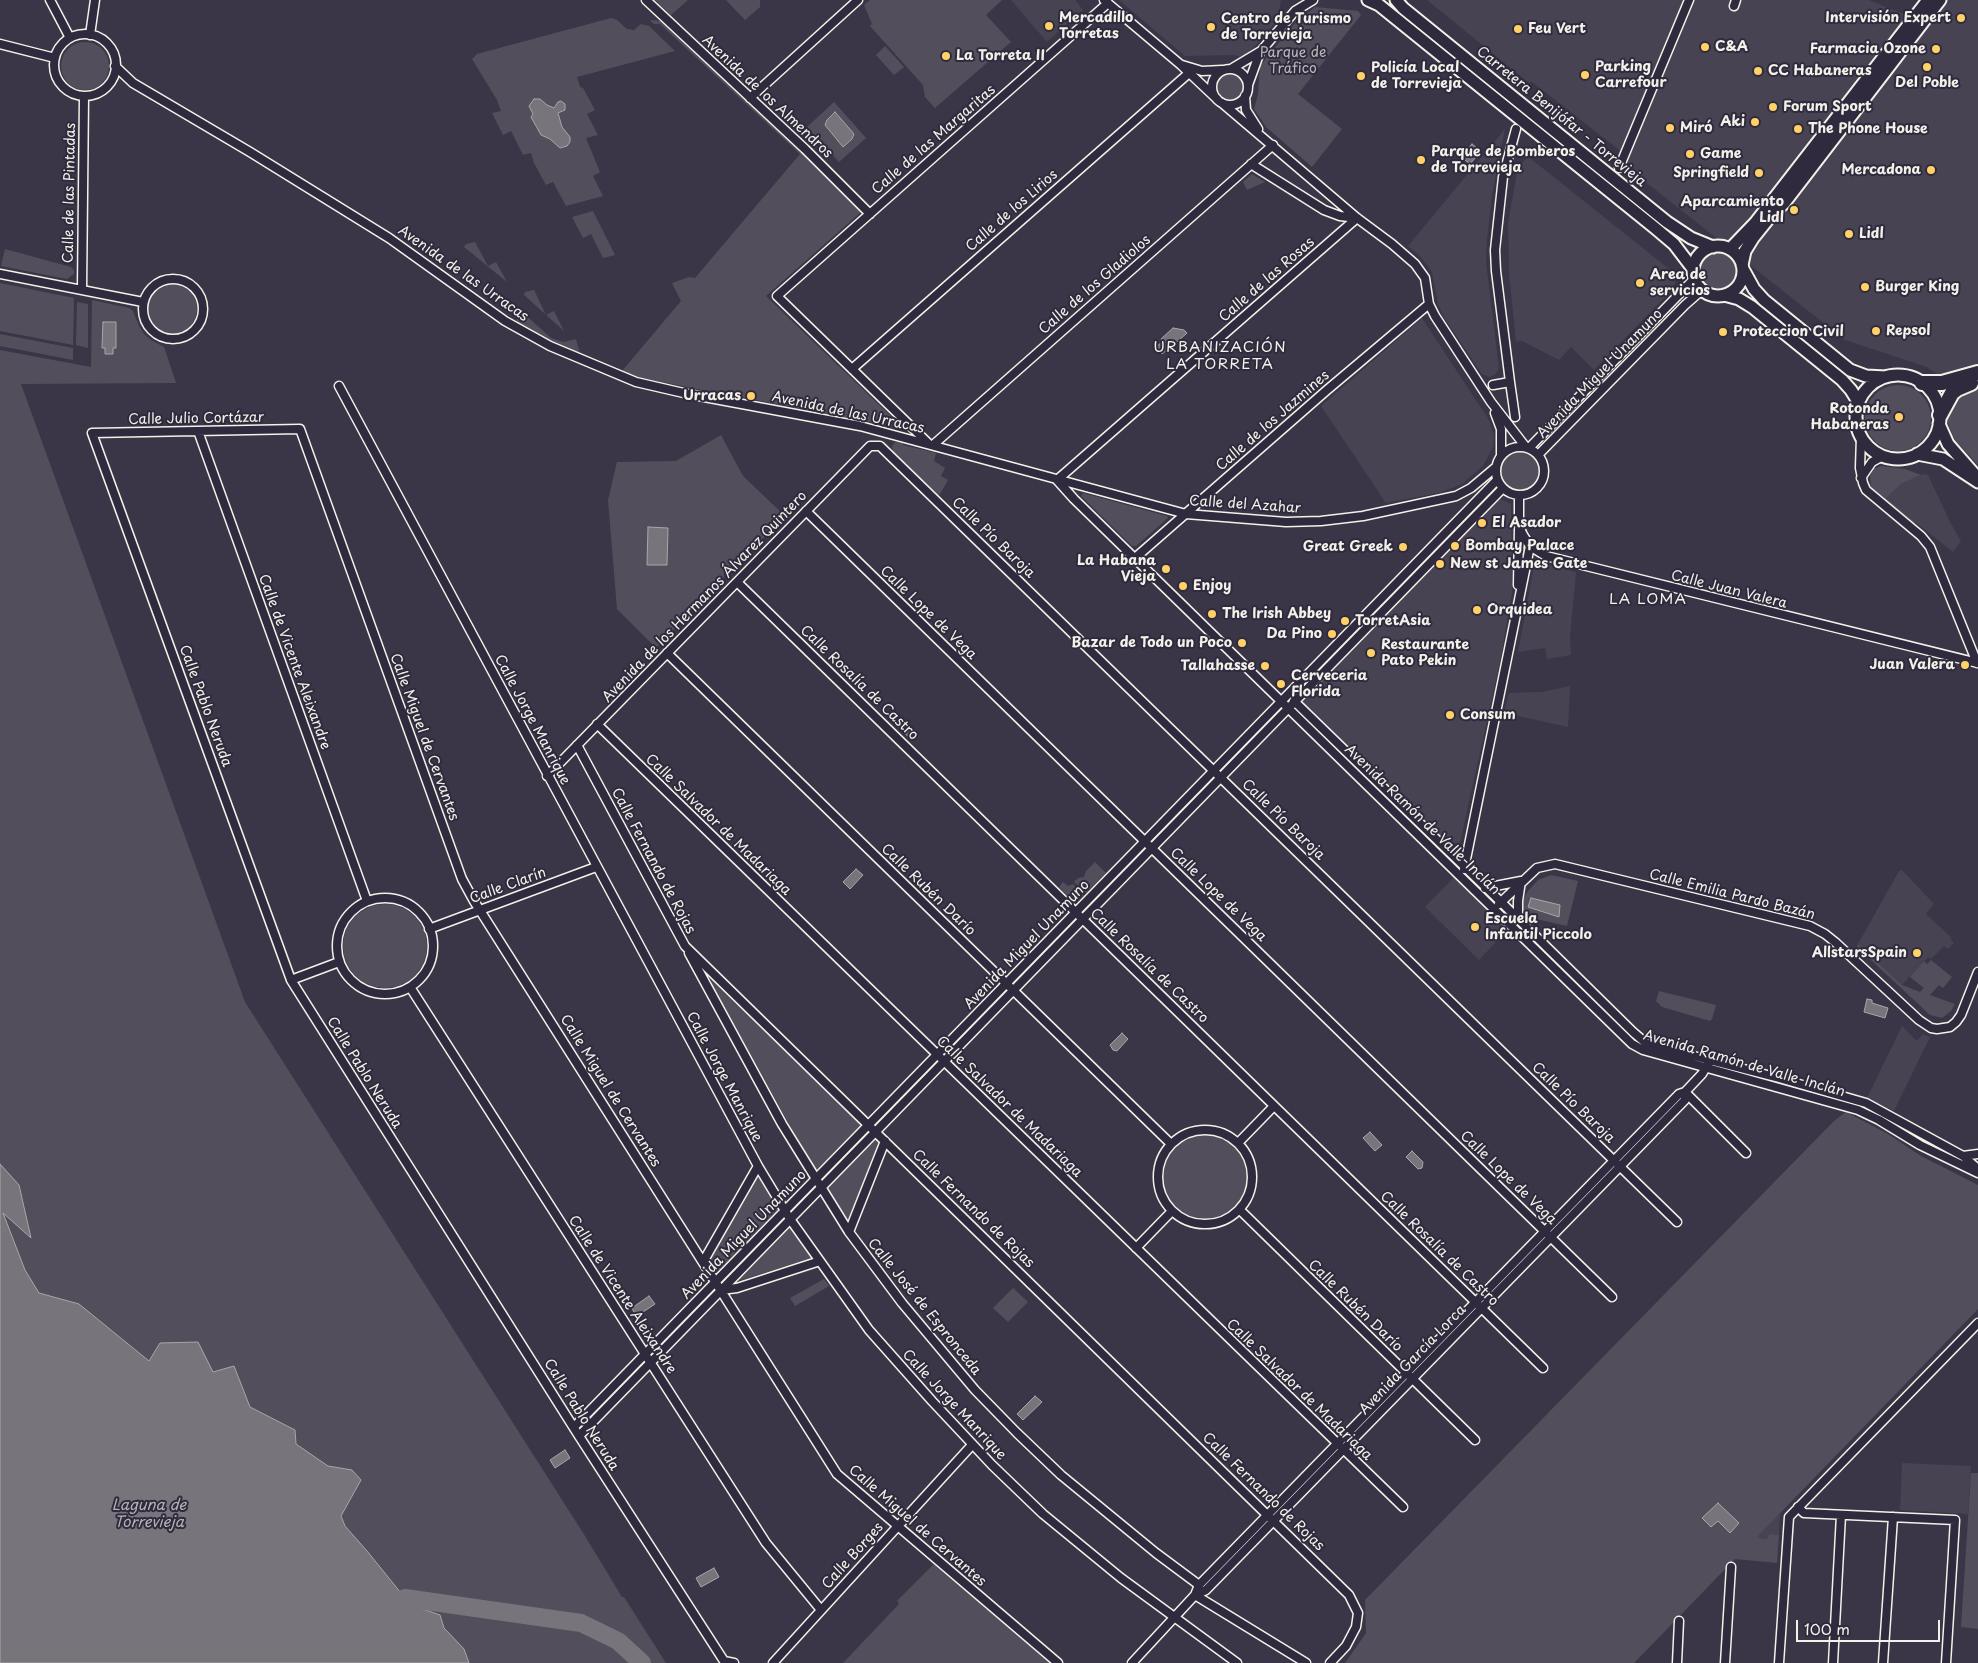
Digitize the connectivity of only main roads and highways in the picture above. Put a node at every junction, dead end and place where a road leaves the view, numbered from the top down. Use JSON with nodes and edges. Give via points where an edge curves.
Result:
{"nodes":[{"id":1,"x":1368,"y":0,"type":"edge"},
{"id":2,"x":1396,"y":0,"type":"edge"},
{"id":3,"x":1928,"y":0,"type":"edge"},
{"id":4,"x":1940,"y":0,"type":"edge"},
{"id":5,"x":1751,"y":228,"type":"junction"},
{"id":6,"x":1701,"y":242,"type":"junction"},
{"id":7,"x":1713,"y":247,"type":"junction"},
{"id":8,"x":1730,"y":250,"type":"junction"},
{"id":9,"x":1742,"y":267,"type":"junction"},
{"id":10,"x":1694,"y":274,"type":"junction"},
{"id":11,"x":1724,"y":295,"type":"junction"},
{"id":12,"x":1978,"y":373,"type":"edge"},
{"id":13,"x":1891,"y":377,"type":"junction"},
{"id":14,"x":1978,"y":381,"type":"edge"},
{"id":15,"x":1922,"y":383,"type":"junction"},
{"id":16,"x":1859,"y":404,"type":"junction"},
{"id":17,"x":1940,"y":420,"type":"junction"},
{"id":18,"x":1917,"y":454,"type":"junction"},
{"id":19,"x":1978,"y":480,"type":"edge"}],
"edges":[{"from":1,"to":10,"type":"main road","name":"Carretera Benijófar - Torrevieja","via":[[1379,5],[1655,228],[1677,248]]},
{"from":2,"to":6,"type":"main road","name":"Carretera Benijófar - Torrevieja","via":[[1668,222]]},
{"from":3,"to":5,"type":"main road"},
{"from":4,"to":9,"type":"main road","via":[[1785,202],[1753,238],[1745,251]]},
{"from":5,"to":6,"type":"main road","via":[[1724,240]]},
{"from":5,"to":8,"type":"main road"},
{"from":6,"to":7,"type":"main road","name":"Carretera Benijófar - Torrevieja"},
{"from":7,"to":8,"type":"main road"},
{"from":7,"to":10,"type":"main road","via":[[1700,255]]},
{"from":8,"to":9,"type":"main road","via":[[1738,256]]},
{"from":9,"to":11,"type":"main road","via":[[1740,283]]},
{"from":9,"to":13,"type":"main road","via":[[1764,300],[1850,370],[1866,376]]},
{"from":10,"to":11,"type":"main road","via":[[1702,290],[1712,295]]},
{"from":11,"to":16,"type":"main road","via":[[1746,303],[1767,319],[1842,380]]},
{"from":12,"to":15,"type":"highway","via":[[1942,383]]},
{"from":13,"to":15,"type":"main road","via":[[1906,376]]},
{"from":13,"to":16,"type":"main road","via":[[1875,383]]},
{"from":14,"to":17,"type":"highway","via":[[1952,393]]},
{"from":15,"to":17,"type":"main road","via":[[1934,397]]},
{"from":16,"to":18,"type":"main road","via":[[1856,418],[1861,436],[1872,450],[1899,459]]},
{"from":17,"to":18,"type":"main road","via":[[1932,442]]},
{"from":17,"to":19,"type":"main road","via":[[1948,444]]},
{"from":18,"to":19,"type":"main road","via":[[1943,459]]}]}
